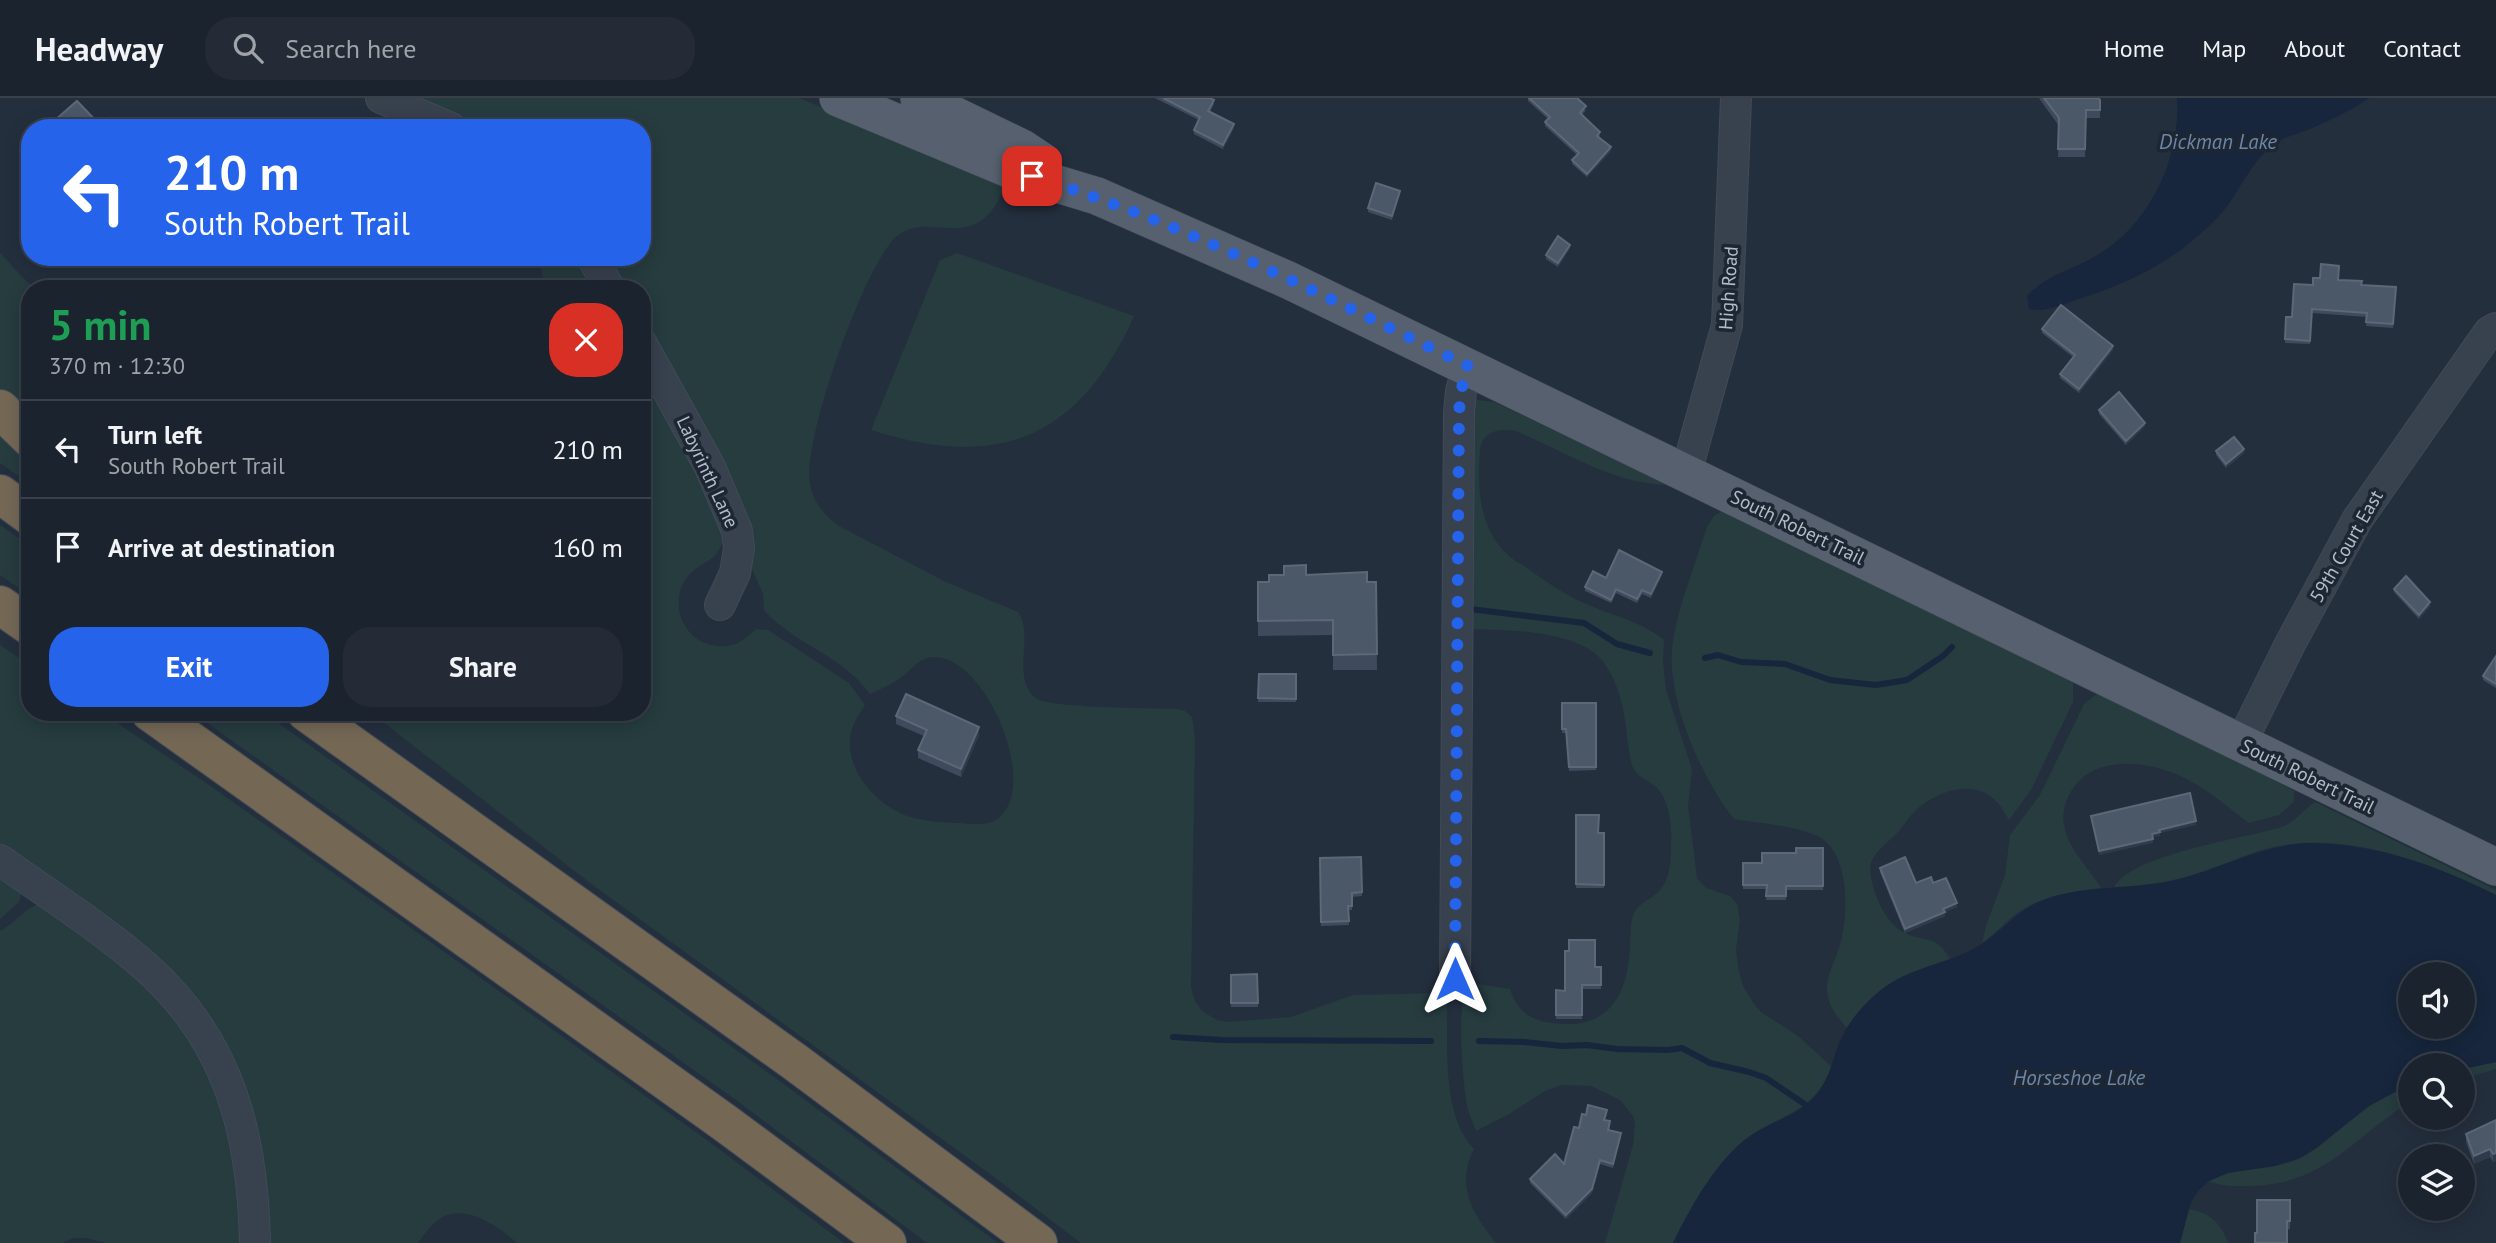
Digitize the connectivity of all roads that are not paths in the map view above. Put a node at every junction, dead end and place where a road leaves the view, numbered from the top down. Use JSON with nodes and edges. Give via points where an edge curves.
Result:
{"nodes":[{"id":1,"x":381,"y":98,"type":"edge"},
{"id":2,"x":838,"y":98,"type":"edge"},
{"id":3,"x":919,"y":98,"type":"edge"},
{"id":4,"x":1736,"y":98,"type":"edge"},
{"id":5,"x":430,"y":119,"type":"edge"},
{"id":6,"x":1097,"y":196,"type":"junction"},
{"id":7,"x":2496,"y":328,"type":"edge"},
{"id":8,"x":651,"y":360,"type":"edge"},
{"id":9,"x":1468,"y":366,"type":"junction"},
{"id":10,"x":0,"y":409,"type":"edge"},
{"id":11,"x":21,"y":429,"type":"edge"},
{"id":12,"x":1686,"y":473,"type":"junction"},
{"id":13,"x":0,"y":494,"type":"edge"},
{"id":14,"x":21,"y":509,"type":"edge"},
{"id":15,"x":0,"y":605,"type":"edge"},
{"id":16,"x":720,"y":605,"type":"dead end"},
{"id":17,"x":21,"y":620,"type":"edge"},
{"id":18,"x":0,"y":624,"type":"edge"},
{"id":19,"x":21,"y":637,"type":"edge"},
{"id":20,"x":152,"y":721,"type":"edge"},
{"id":21,"x":163,"y":721,"type":"edge"},
{"id":22,"x":319,"y":721,"type":"edge"},
{"id":23,"x":362,"y":721,"type":"edge"},
{"id":24,"x":2241,"y":743,"type":"junction"},
{"id":25,"x":250,"y":783,"type":"junction"},
{"id":26,"x":0,"y":860,"type":"edge"},
{"id":27,"x":2496,"y":867,"type":"edge"},
{"id":28,"x":575,"y":904,"type":"junction"},
{"id":29,"x":1455,"y":979,"type":"dead end"},
{"id":30,"x":255,"y":1243,"type":"edge"},
{"id":31,"x":887,"y":1243,"type":"edge"},
{"id":32,"x":1038,"y":1243,"type":"edge"}],
"edges":[{"from":1,"to":5,"type":"street"},
{"from":2,"to":6,"type":"main road","name":"South Robert Trail","via":[[1011,170]]},
{"from":3,"to":6,"type":"main road","name":"South Robert Trail","via":[[1022,148]]},
{"from":4,"to":12,"type":"street","name":"High Road","via":[[1727,325]]},
{"from":6,"to":9,"type":"main road","name":"South Robert Trail"},
{"from":7,"to":24,"type":"street","name":"59th Court East","via":[[2357,520]]},
{"from":8,"to":16,"type":"street","name":"Labyrinth Lane","via":[[705,457],[737,531],[739,556]]},
{"from":9,"to":12,"type":"main road","name":"South Robert Trail"},
{"from":9,"to":29,"type":"street","via":[[1459,412]]},
{"from":10,"to":11,"type":"highway"},
{"from":12,"to":24,"type":"main road","name":"South Robert Trail"},
{"from":13,"to":14,"type":"highway"},
{"from":15,"to":17,"type":"highway"},
{"from":18,"to":19,"type":"highway"},
{"from":20,"to":25,"type":"highway"},
{"from":21,"to":25,"type":"highway"},
{"from":22,"to":28,"type":"highway"},
{"from":23,"to":28,"type":"highway"},
{"from":24,"to":27,"type":"main road","name":"South Robert Trail"},
{"from":25,"to":31,"type":"highway"},
{"from":26,"to":30,"type":"street","via":[[128,952],[168,989],[204,1036],[241,1120],[251,1172]]},
{"from":28,"to":32,"type":"highway"}]}
